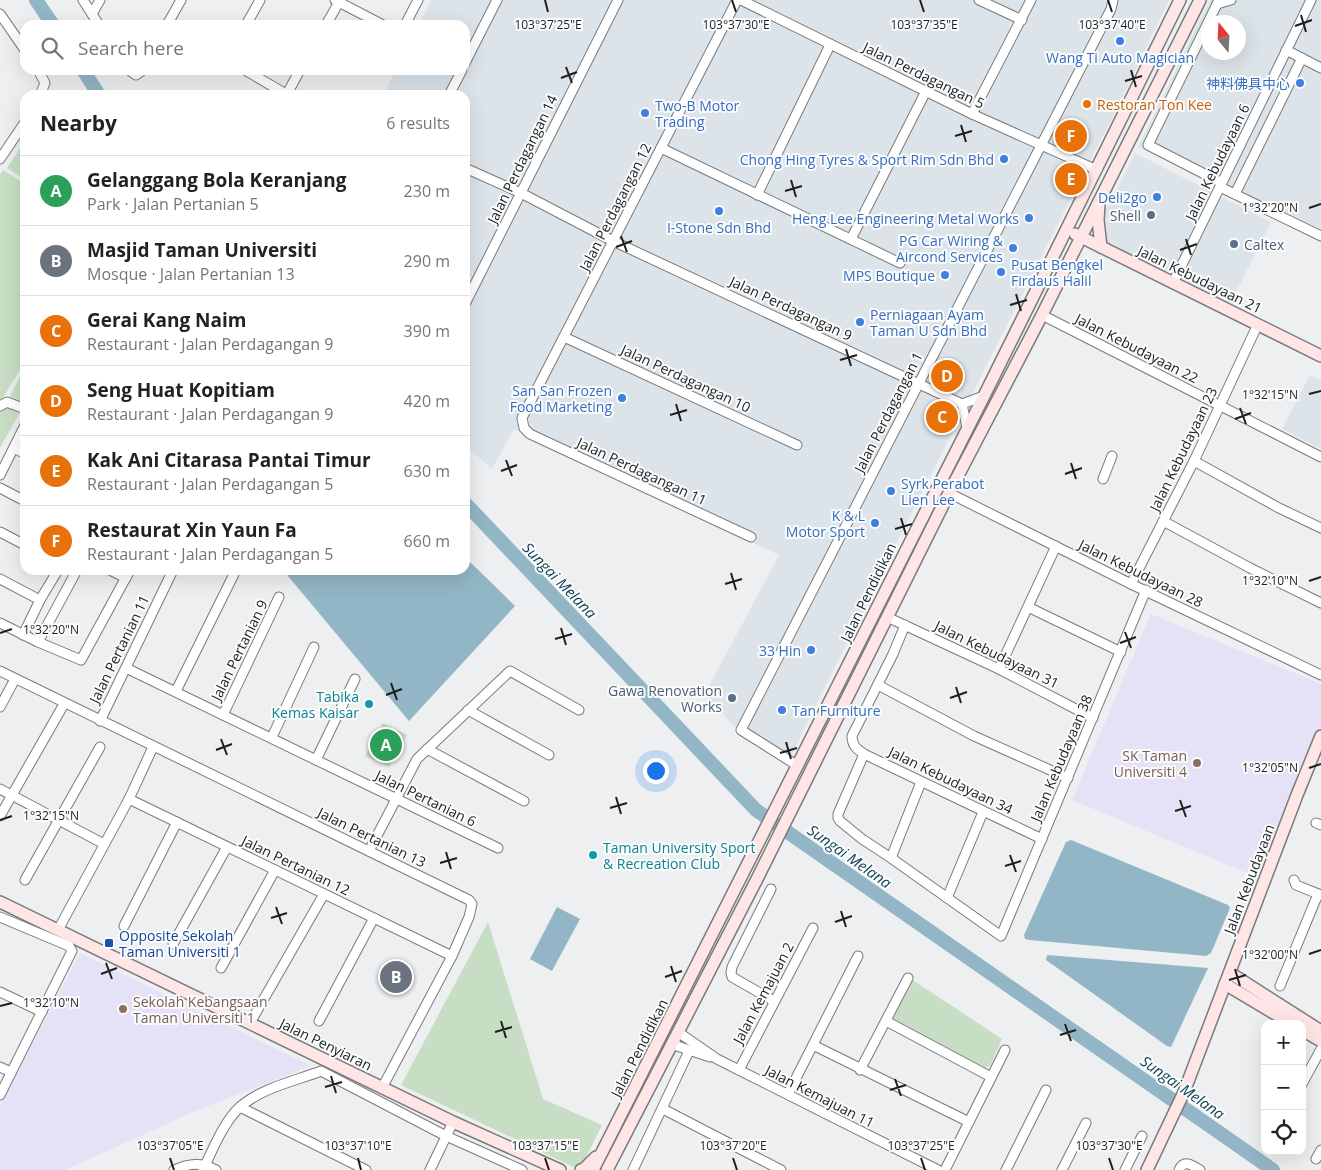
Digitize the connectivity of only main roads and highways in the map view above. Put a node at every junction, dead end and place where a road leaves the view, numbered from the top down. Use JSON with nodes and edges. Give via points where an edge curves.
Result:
{"nodes":[{"id":1,"x":1180,"y":0,"type":"edge"},
{"id":2,"x":1200,"y":0,"type":"edge"},
{"id":3,"x":1205,"y":0,"type":"edge"},
{"id":4,"x":1178,"y":44,"type":"junction"},
{"id":5,"x":1099,"y":201,"type":"junction"},
{"id":6,"x":1066,"y":230,"type":"junction"},
{"id":7,"x":1080,"y":237,"type":"junction"},
{"id":8,"x":1101,"y":247,"type":"junction"},
{"id":9,"x":1321,"y":356,"type":"edge"},
{"id":10,"x":1321,"y":736,"type":"edge"},
{"id":11,"x":1318,"y":751,"type":"edge"},
{"id":12,"x":0,"y":902,"type":"edge"},
{"id":13,"x":1227,"y":979,"type":"junction"},
{"id":14,"x":1286,"y":1020,"type":"edge"},
{"id":15,"x":1321,"y":1031,"type":"edge"},
{"id":16,"x":1306,"y":1032,"type":"edge"},
{"id":17,"x":1321,"y":1041,"type":"edge"},
{"id":18,"x":614,"y":1130,"type":"junction"},
{"id":19,"x":551,"y":1167,"type":"edge"},
{"id":20,"x":560,"y":1170,"type":"edge"},
{"id":21,"x":570,"y":1170,"type":"edge"},
{"id":22,"x":581,"y":1170,"type":"edge"},
{"id":23,"x":594,"y":1170,"type":"edge"},
{"id":24,"x":607,"y":1170,"type":"edge"},
{"id":25,"x":1147,"y":1170,"type":"edge"}],
"edges":[{"from":1,"to":6,"type":"main road","name":"Jalan Pendidikan"},
{"from":2,"to":4,"type":"main road","name":"Jalan Pendidikan"},
{"from":3,"to":4,"type":"main road","name":"Jalan Pendidikan"},
{"from":4,"to":5,"type":"main road","name":"Jalan Pendidikan"},
{"from":5,"to":7,"type":"main road","name":"Jalan Pendidikan"},
{"from":5,"to":8,"type":"main road"},
{"from":6,"to":7,"type":"main road","name":"Jalan Kebudayaan 21"},
{"from":6,"to":18,"type":"main road","name":"Jalan Pendidikan"},
{"from":7,"to":8,"type":"main road","name":"Jalan Kebudayaan 21"},
{"from":7,"to":24,"type":"main road","name":"Jalan Pendidikan"},
{"from":8,"to":9,"type":"main road","name":"Jalan Kebudayaan 21"},
{"from":10,"to":11,"type":"main road","name":"Jalan Kebudayaan"},
{"from":11,"to":13,"type":"main road","name":"Jalan Kebudayaan","via":[[1297,795]]},
{"from":12,"to":19,"type":"main road","name":"Jalan Penyiaran"},
{"from":13,"to":14,"type":"main road"},
{"from":13,"to":15,"type":"main road"},
{"from":13,"to":25,"type":"main road","name":"Jalan Kebudayaan","via":[[1184,1092]]},
{"from":16,"to":17,"type":"main road"},
{"from":18,"to":22,"type":"main road","via":[[594,1161]]},
{"from":18,"to":23,"type":"main road","name":"Jalan Pendidikan"},
{"from":19,"to":20,"type":"main road","name":"Jalan Penyiaran"},
{"from":19,"to":21,"type":"main road"}]}
